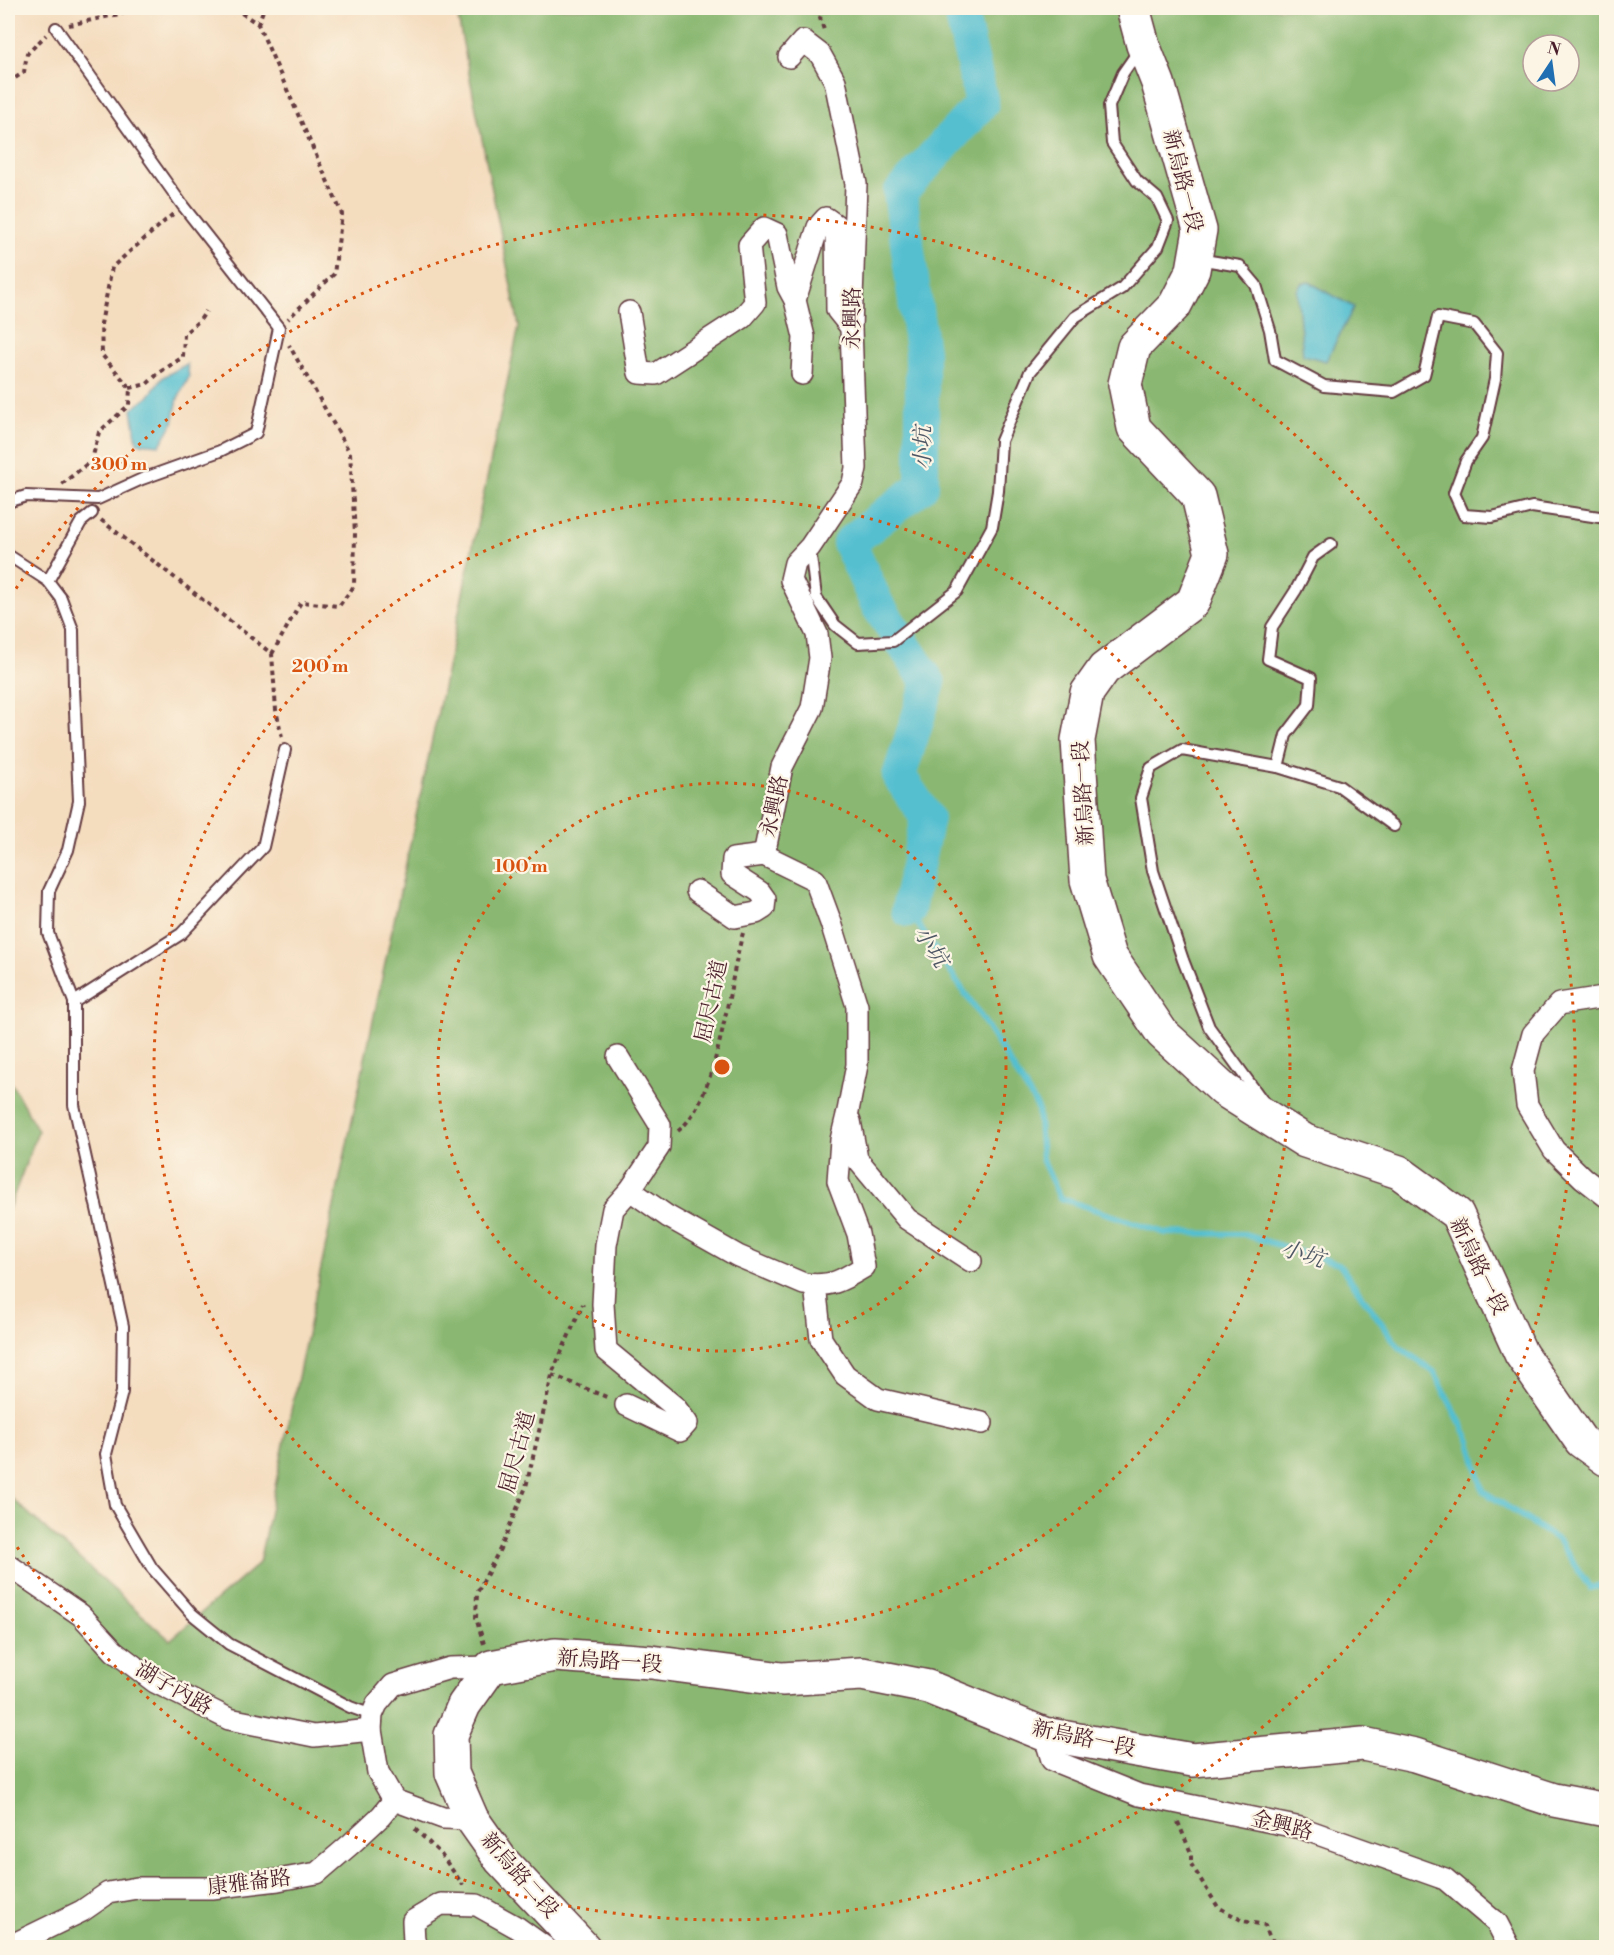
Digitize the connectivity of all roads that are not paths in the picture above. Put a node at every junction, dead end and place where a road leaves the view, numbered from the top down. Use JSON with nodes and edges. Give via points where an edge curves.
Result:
{"nodes":[{"id":1,"x":1133,"y":8,"type":"edge"},
{"id":2,"x":56,"y":28,"type":"road end"},
{"id":3,"x":1143,"y":45,"type":"junction"},
{"id":4,"x":789,"y":57,"type":"dead end"},
{"id":5,"x":1195,"y":259,"type":"junction"},
{"id":6,"x":795,"y":300,"type":"junction"},
{"id":7,"x":629,"y":312,"type":"dead end"},
{"id":8,"x":851,"y":328,"type":"junction"},
{"id":9,"x":802,"y":374,"type":"dead end"},
{"id":10,"x":8,"y":502,"type":"edge"},
{"id":11,"x":92,"y":513,"type":"road end"},
{"id":12,"x":1606,"y":518,"type":"edge"},
{"id":13,"x":1331,"y":544,"type":"dead end"},
{"id":14,"x":810,"y":547,"type":"junction"},
{"id":15,"x":8,"y":555,"type":"edge"},
{"id":16,"x":48,"y":581,"type":"junction"},
{"id":17,"x":285,"y":750,"type":"road end"},
{"id":18,"x":1278,"y":766,"type":"junction"},
{"id":19,"x":1394,"y":826,"type":"dead end"},
{"id":20,"x":764,"y":855,"type":"junction"},
{"id":21,"x":697,"y":891,"type":"dead end"},
{"id":22,"x":1606,"y":998,"type":"edge"},
{"id":23,"x":74,"y":1002,"type":"junction"},
{"id":24,"x":618,"y":1058,"type":"dead end"},
{"id":25,"x":848,"y":1111,"type":"junction"},
{"id":26,"x":1271,"y":1119,"type":"junction"},
{"id":27,"x":630,"y":1190,"type":"junction"},
{"id":28,"x":1606,"y":1196,"type":"edge"},
{"id":29,"x":971,"y":1261,"type":"dead end"},
{"id":30,"x":815,"y":1285,"type":"junction"},
{"id":31,"x":626,"y":1405,"type":"road end"},
{"id":32,"x":982,"y":1423,"type":"dead end"},
{"id":33,"x":1606,"y":1460,"type":"edge"},
{"id":34,"x":8,"y":1565,"type":"edge"},
{"id":35,"x":491,"y":1667,"type":"junction"},
{"id":36,"x":372,"y":1723,"type":"junction"},
{"id":37,"x":1044,"y":1734,"type":"junction"},
{"id":38,"x":394,"y":1800,"type":"junction"},
{"id":39,"x":1606,"y":1810,"type":"edge"},
{"id":40,"x":472,"y":1819,"type":"junction"},
{"id":41,"x":8,"y":1947,"type":"edge"},
{"id":42,"x":418,"y":1947,"type":"edge"},
{"id":43,"x":546,"y":1947,"type":"edge"},
{"id":44,"x":584,"y":1947,"type":"edge"},
{"id":45,"x":1510,"y":1947,"type":"edge"}],
"edges":[{"from":1,"to":3,"type":"main road","name":"新烏路一段"},
{"from":2,"to":10,"type":"lane","via":[[183,206],[279,328],[256,433],[98,498],[26,496]]},
{"from":3,"to":5,"type":"main road","name":"新烏路一段","via":[[1158,83],[1200,230]]},
{"from":3,"to":14,"type":"lane","via":[[1123,73],[1109,106],[1112,143],[1137,181],[1157,198],[1167,221],[1164,230],[1158,247],[1122,288],[1075,317],[1030,372],[1001,441],[992,527],[957,591],[893,641],[858,642],[835,625],[816,597]]},
{"from":4,"to":8,"type":"street","name":"永興路","via":[[803,40],[820,54],[835,81],[856,184]]},
{"from":5,"to":12,"type":"lane","via":[[1240,266],[1256,285],[1275,360],[1324,386],[1394,392],[1424,375],[1438,316],[1474,324],[1497,353],[1482,438],[1466,462],[1454,493],[1464,515],[1492,517],[1532,507]]},
{"from":5,"to":26,"type":"main road","name":"新烏路一段","via":[[1175,305],[1134,347],[1125,384],[1134,428],[1198,496],[1212,554],[1194,602],[1104,669],[1087,693],[1078,740],[1087,880],[1110,956],[1162,1033],[1224,1090]]},
{"from":6,"to":7,"type":"street","via":[[788,287],[777,234],[764,228],[749,245],[755,303],[742,318],[656,374],[639,373]]},
{"from":6,"to":8,"type":"street","via":[[818,227],[826,218],[836,225],[837,310]]},
{"from":6,"to":9,"type":"street","via":[[804,337]]},
{"from":8,"to":14,"type":"street","name":"永興路","via":[[856,468],[853,483]]},
{"from":11,"to":16,"type":"lane","via":[[81,522]]},
{"from":13,"to":18,"type":"lane","via":[[1313,557],[1272,627],[1268,659],[1311,678],[1309,705],[1286,735]]},
{"from":14,"to":20,"type":"street","name":"永興路","via":[[795,563],[791,580],[817,634],[820,658],[812,708],[782,766]]},
{"from":15,"to":16,"type":"lane"},
{"from":16,"to":23,"type":"lane","via":[[61,598],[73,630],[79,801],[68,850],[49,891],[48,933]]},
{"from":17,"to":23,"type":"lane","via":[[263,847],[181,934]]},
{"from":18,"to":19,"type":"lane","via":[[1340,786]]},
{"from":18,"to":26,"type":"lane","via":[[1182,750],[1151,768],[1141,798],[1153,871],[1209,1027]]},
{"from":20,"to":21,"type":"street","via":[[733,859],[732,874],[760,892],[765,899],[764,908],[735,917]]},
{"from":20,"to":25,"type":"street","name":"永興路","via":[[815,880],[834,934],[857,1006],[857,1065]]},
{"from":22,"to":28,"type":"street","via":[[1559,1004],[1533,1034],[1522,1071],[1527,1105],[1554,1150]]},
{"from":23,"to":36,"type":"lane","via":[[74,1105],[123,1326],[122,1392],[106,1454],[115,1505],[152,1568],[192,1614],[229,1644],[350,1707]]},
{"from":24,"to":27,"type":"street","via":[[660,1125],[659,1147]]},
{"from":25,"to":29,"type":"street","via":[[856,1159],[907,1220]]},
{"from":25,"to":30,"type":"street","name":"永興路","via":[[838,1181],[858,1234],[864,1267],[840,1282]]},
{"from":26,"to":33,"type":"main road","name":"新烏路一段","via":[[1305,1141],[1399,1172],[1457,1214],[1521,1354],[1581,1441]]},
{"from":27,"to":30,"type":"street","name":"永興路","via":[[738,1256]]},
{"from":27,"to":31,"type":"street","via":[[613,1209],[606,1245],[606,1350],[675,1407],[687,1424],[680,1431]]},
{"from":30,"to":32,"type":"street","via":[[821,1339],[845,1376],[878,1399]]},
{"from":34,"to":36,"type":"street","name":"湖子內路","via":[[81,1615],[114,1650],[154,1682],[229,1719],[314,1736]]},
{"from":35,"to":36,"type":"street","via":[[450,1668],[393,1685],[377,1704]]},
{"from":35,"to":37,"type":"main road","name":"新烏路一段","via":[[555,1655],[651,1662],[783,1679],[862,1674],[928,1687]]},
{"from":35,"to":40,"type":"main road","name":"新烏路二段","via":[[464,1705],[451,1735],[452,1773]]},
{"from":36,"to":38,"type":"street","via":[[378,1772]]},
{"from":37,"to":39,"type":"main road","name":"新烏路一段","via":[[1193,1760],[1363,1744],[1415,1755],[1554,1800]]},
{"from":37,"to":45,"type":"street","name":"金興路","via":[[1052,1760],[1139,1795],[1301,1828],[1444,1879],[1497,1923]]},
{"from":38,"to":40,"type":"street","via":[[443,1818]]},
{"from":38,"to":41,"type":"street","name":"康雅崙路","via":[[317,1873],[212,1888],[137,1888],[108,1893],[82,1911]]},
{"from":40,"to":44,"type":"main road","name":"新烏路二段","via":[[501,1860]]},
{"from":42,"to":43,"type":"street","via":[[413,1921],[441,1904],[477,1905]]}]}
